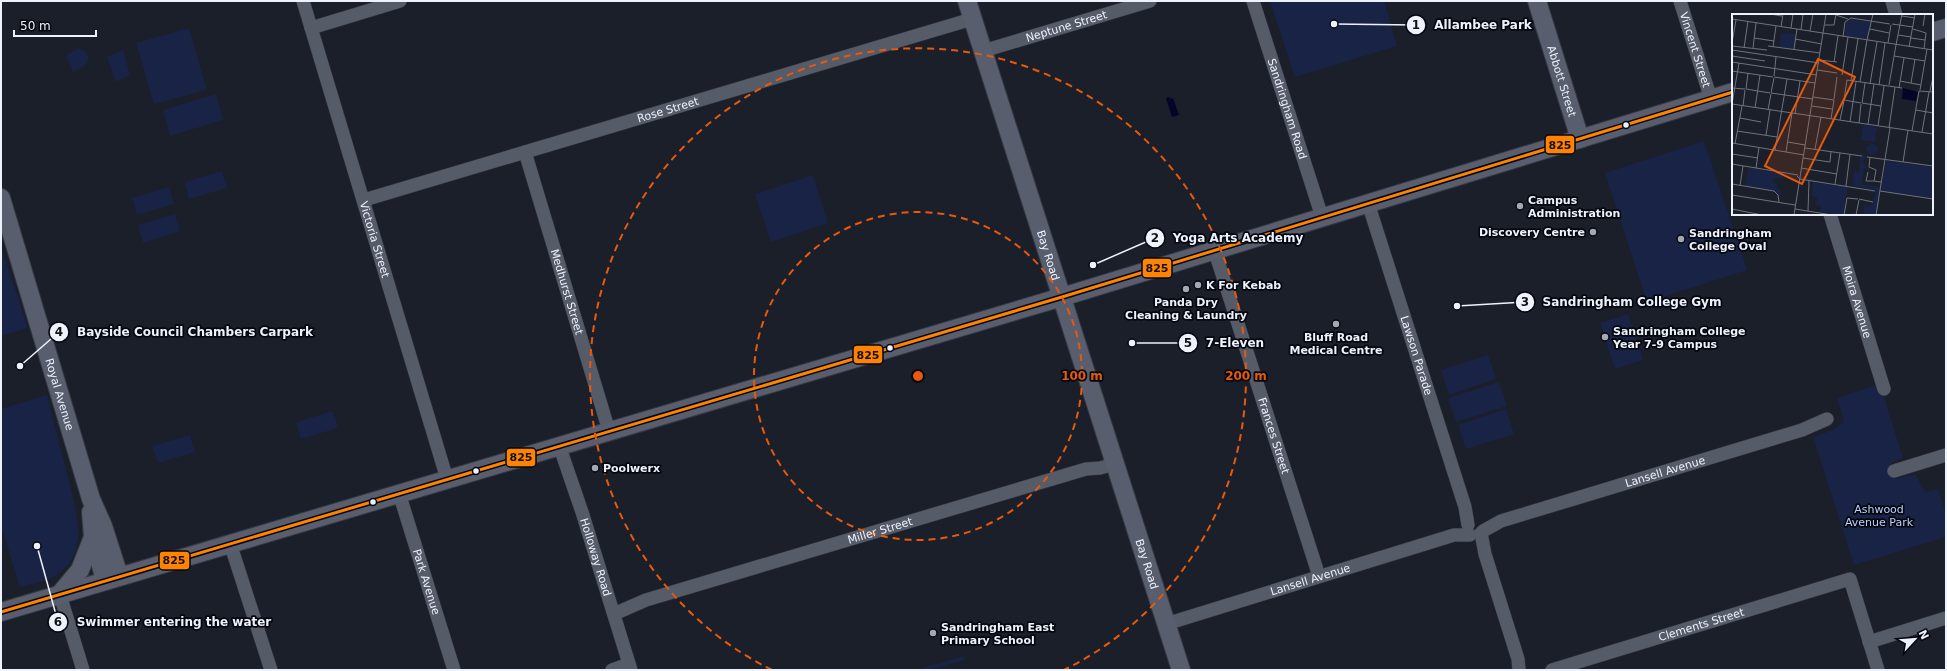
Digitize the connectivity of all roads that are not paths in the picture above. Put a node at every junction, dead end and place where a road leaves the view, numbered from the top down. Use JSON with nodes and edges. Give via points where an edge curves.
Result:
{"nodes":[{"id":1,"x":303,"y":1,"type":"edge"},
{"id":2,"x":400,"y":1,"type":"edge"},
{"id":3,"x":967,"y":1,"type":"edge"},
{"id":4,"x":1150,"y":1,"type":"edge"},
{"id":5,"x":1253,"y":1,"type":"edge"},
{"id":6,"x":1537,"y":1,"type":"edge"},
{"id":7,"x":1680,"y":1,"type":"edge"},
{"id":8,"x":1892,"y":1,"type":"edge"},
{"id":9,"x":1896,"y":14,"type":"edge"},
{"id":10,"x":972,"y":19,"type":"junction"},
{"id":11,"x":311,"y":28,"type":"junction"},
{"id":12,"x":1946,"y":28,"type":"edge"},
{"id":13,"x":1933,"y":32,"type":"edge"},
{"id":14,"x":983,"y":51,"type":"junction"},
{"id":15,"x":1732,"y":92,"type":"edge"},
{"id":16,"x":1712,"y":99,"type":"junction"},
{"id":17,"x":1580,"y":138,"type":"junction"},
{"id":18,"x":525,"y":152,"type":"junction"},
{"id":19,"x":1,"y":198,"type":"edge"},
{"id":20,"x":364,"y":200,"type":"junction"},
{"id":21,"x":1368,"y":203,"type":"junction"},
{"id":22,"x":1830,"y":215,"type":"edge"},
{"id":23,"x":1322,"y":217,"type":"junction"},
{"id":24,"x":1214,"y":250,"type":"junction"},
{"id":25,"x":1062,"y":297,"type":"junction"},
{"id":26,"x":1884,"y":389,"type":"dead end"},
{"id":27,"x":1827,"y":419,"type":"dead end"},
{"id":28,"x":609,"y":431,"type":"junction"},
{"id":29,"x":559,"y":445,"type":"junction"},
{"id":30,"x":1946,"y":455,"type":"edge"},
{"id":31,"x":1115,"y":464,"type":"junction"},
{"id":32,"x":1894,"y":471,"type":"dead end"},
{"id":33,"x":447,"y":479,"type":"junction"},
{"id":34,"x":399,"y":493,"type":"junction"},
{"id":35,"x":91,"y":499,"type":"junction"},
{"id":36,"x":1475,"y":529,"type":"junction"},
{"id":37,"x":93,"y":537,"type":"junction"},
{"id":38,"x":230,"y":543,"type":"junction"},
{"id":39,"x":1319,"y":576,"type":"junction"},
{"id":40,"x":112,"y":578,"type":"junction"},
{"id":41,"x":60,"y":595,"type":"junction"},
{"id":42,"x":613,"y":610,"type":"junction"},
{"id":43,"x":1,"y":612,"type":"edge"},
{"id":44,"x":1946,"y":618,"type":"edge"},
{"id":45,"x":1166,"y":624,"type":"junction"},
{"id":46,"x":1869,"y":642,"type":"junction"},
{"id":47,"x":1519,"y":664,"type":"edge"},
{"id":48,"x":630,"y":667,"type":"edge"},
{"id":49,"x":83,"y":670,"type":"edge"},
{"id":50,"x":271,"y":670,"type":"edge"},
{"id":51,"x":454,"y":670,"type":"edge"},
{"id":52,"x":612,"y":670,"type":"edge"},
{"id":53,"x":1181,"y":670,"type":"edge"},
{"id":54,"x":1528,"y":670,"type":"edge"},
{"id":55,"x":1551,"y":670,"type":"edge"},
{"id":56,"x":1878,"y":670,"type":"edge"}],
"edges":[{"from":1,"to":11,"type":"street","name":"Victoria Street"},
{"from":2,"to":11,"type":"street"},
{"from":3,"to":10,"type":"main road","name":"Bay Road"},
{"from":4,"to":14,"type":"street","name":"Neptune Street"},
{"from":5,"to":23,"type":"street","name":"Sandringham Road"},
{"from":6,"to":17,"type":"main road","name":"Abbott Street"},
{"from":7,"to":16,"type":"street","name":"Vincent Street"},
{"from":8,"to":9,"type":"street"},
{"from":10,"to":14,"type":"main road","name":"Bay Road"},
{"from":10,"to":18,"type":"street","name":"Rose Street"},
{"from":11,"to":20,"type":"street","name":"Victoria Street"},
{"from":12,"to":13,"type":"main road"},
{"from":14,"to":25,"type":"main road","name":"Bay Road"},
{"from":15,"to":16,"type":"main road"},
{"from":16,"to":17,"type":"main road"},
{"from":17,"to":21,"type":"main road"},
{"from":18,"to":20,"type":"street","name":"Rose Street"},
{"from":18,"to":28,"type":"street","name":"Medhurst Street"},
{"from":19,"to":35,"type":"main road","name":"Royal Avenue"},
{"from":20,"to":33,"type":"street","name":"Victoria Street"},
{"from":21,"to":23,"type":"main road"},
{"from":21,"to":36,"type":"street","name":"Lawson Parade"},
{"from":22,"to":26,"type":"street","name":"Moira Avenue"},
{"from":23,"to":24,"type":"main road"},
{"from":24,"to":25,"type":"main road"},
{"from":24,"to":39,"type":"street","name":"Frances Street"},
{"from":25,"to":28,"type":"main road"},
{"from":25,"to":31,"type":"main road","name":"Bay Road"},
{"from":27,"to":36,"type":"street","name":"Lansell Avenue","via":[[1802,430]]},
{"from":28,"to":29,"type":"main road"},
{"from":29,"to":33,"type":"main road"},
{"from":29,"to":42,"type":"street","name":"Holloway Road"},
{"from":30,"to":32,"type":"street"},
{"from":31,"to":42,"type":"street","name":"Miller Street","via":[[1086,469]]},
{"from":31,"to":45,"type":"main road","name":"Bay Road"},
{"from":33,"to":34,"type":"main road"},
{"from":34,"to":38,"type":"main road"},
{"from":34,"to":51,"type":"street","name":"Park Avenue"},
{"from":35,"to":37,"type":"main road","name":"Royal Avenue"},
{"from":35,"to":40,"type":"main road","name":"Royal Avenue","via":[[103,526]]},
{"from":36,"to":39,"type":"street","name":"Lansell Avenue"},
{"from":36,"to":47,"type":"street","name":"Lawson Parade"},
{"from":37,"to":40,"type":"main road","name":"Royal Avenue"},
{"from":37,"to":41,"type":"main road","via":[[80,570]]},
{"from":38,"to":40,"type":"main road"},
{"from":38,"to":50,"type":"street"},
{"from":39,"to":45,"type":"street","name":"Lansell Avenue"},
{"from":40,"to":41,"type":"main road"},
{"from":41,"to":43,"type":"main road"},
{"from":41,"to":49,"type":"street"},
{"from":42,"to":48,"type":"street","name":"Holloway Road"},
{"from":44,"to":46,"type":"street"},
{"from":45,"to":53,"type":"main road","name":"Bay Road"},
{"from":46,"to":55,"type":"street","name":"Clements Street","via":[[1850,579]]},
{"from":46,"to":56,"type":"street"},
{"from":47,"to":54,"type":"street","name":"Lawson Parade"},
{"from":48,"to":52,"type":"street"}]}
